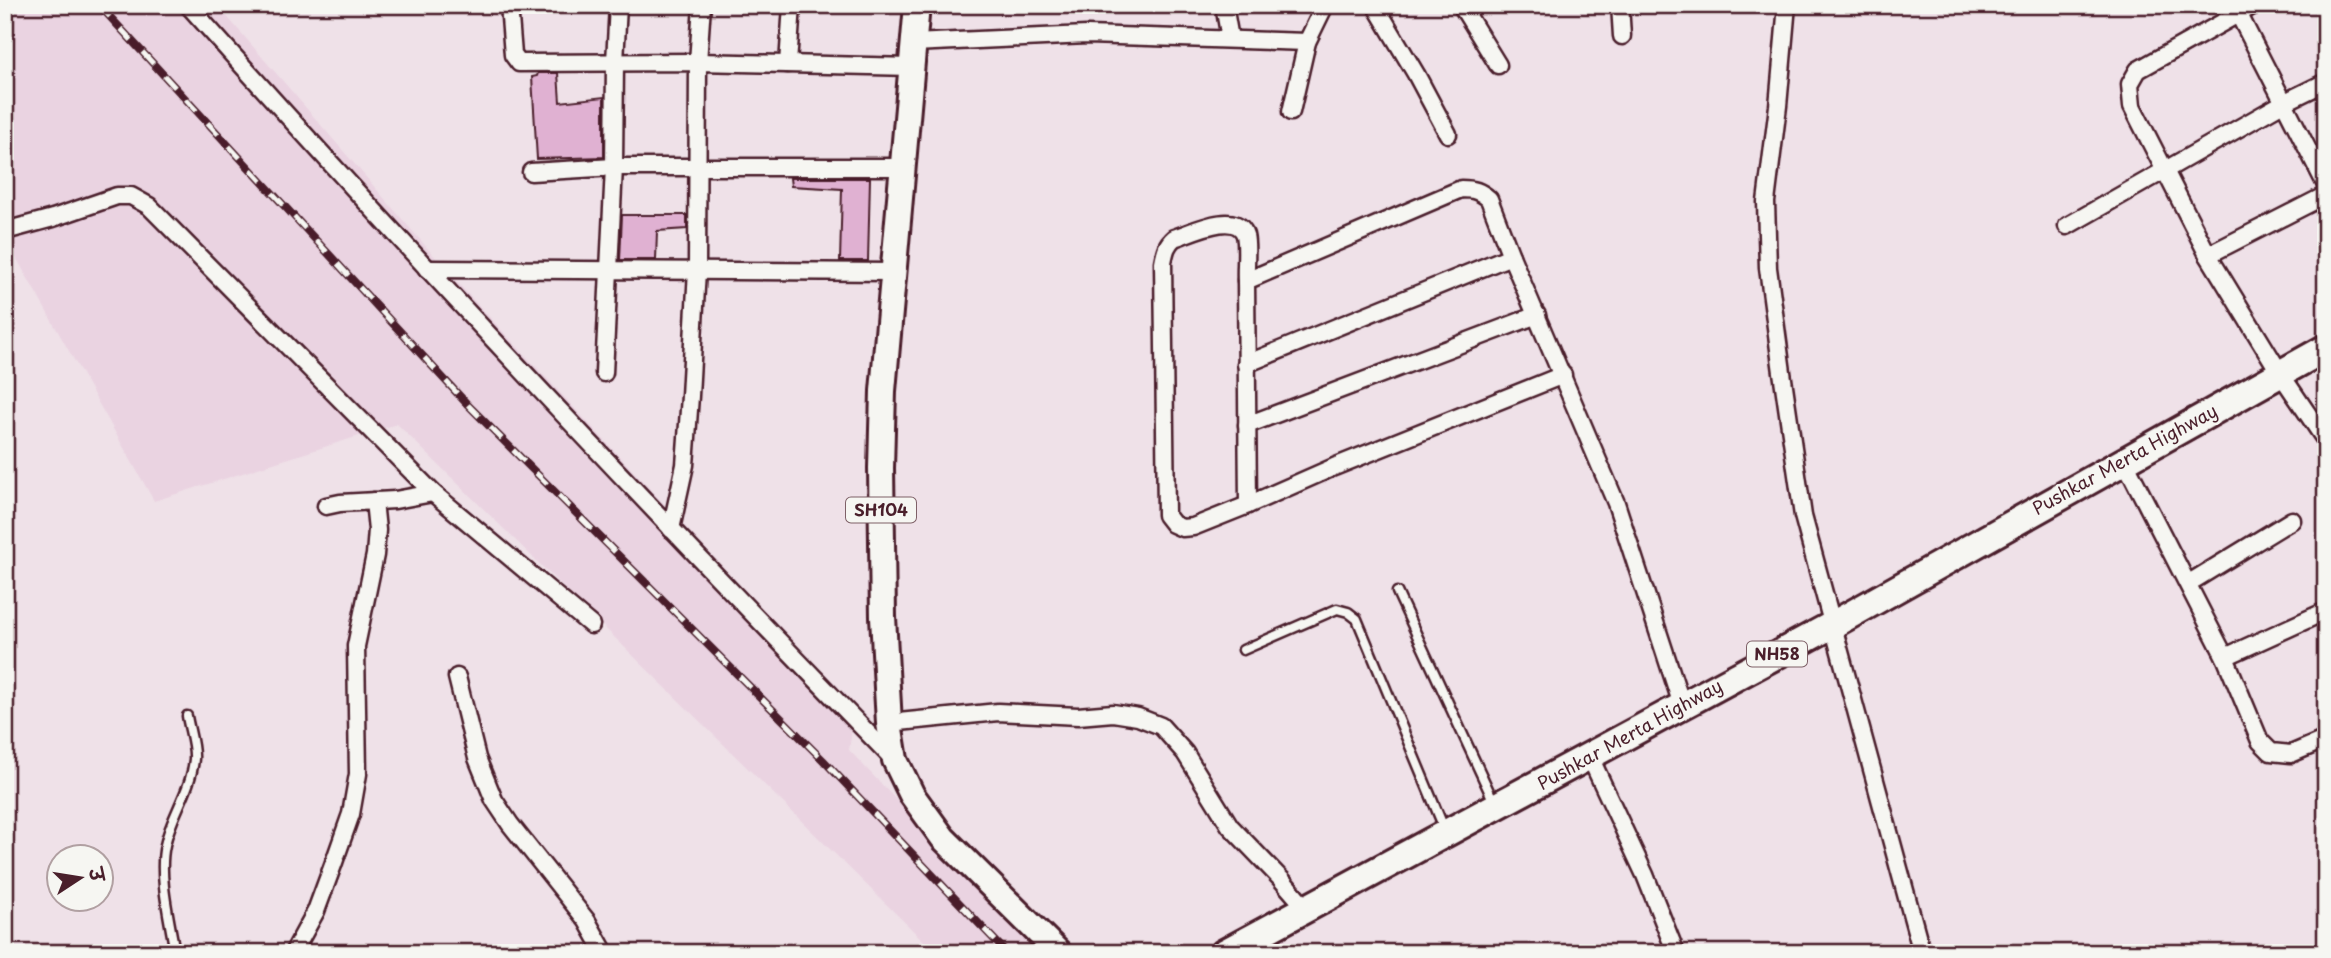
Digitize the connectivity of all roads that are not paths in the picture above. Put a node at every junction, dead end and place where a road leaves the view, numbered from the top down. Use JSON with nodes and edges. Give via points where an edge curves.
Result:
{"nodes":[{"id":1,"x":188,"y":5,"type":"edge"},
{"id":2,"x":509,"y":5,"type":"edge"},
{"id":3,"x":618,"y":5,"type":"edge"},
{"id":4,"x":702,"y":5,"type":"edge"},
{"id":5,"x":793,"y":5,"type":"edge"},
{"id":6,"x":917,"y":5,"type":"edge"},
{"id":7,"x":1224,"y":5,"type":"edge"},
{"id":8,"x":1325,"y":5,"type":"edge"},
{"id":9,"x":1375,"y":5,"type":"edge"},
{"id":10,"x":1461,"y":5,"type":"edge"},
{"id":11,"x":1620,"y":5,"type":"edge"},
{"id":12,"x":1787,"y":5,"type":"edge"},
{"id":13,"x":2254,"y":5,"type":"edge"},
{"id":14,"x":2236,"y":9,"type":"edge"},
{"id":15,"x":1622,"y":36,"type":"dead end"},
{"id":16,"x":1230,"y":39,"type":"junction"},
{"id":17,"x":1307,"y":42,"type":"junction"},
{"id":18,"x":912,"y":55,"type":"junction"},
{"id":19,"x":615,"y":62,"type":"junction"},
{"id":20,"x":698,"y":62,"type":"junction"},
{"id":21,"x":788,"y":64,"type":"junction"},
{"id":22,"x":1499,"y":65,"type":"dead end"},
{"id":23,"x":2326,"y":82,"type":"edge"},
{"id":24,"x":2283,"y":103,"type":"junction"},
{"id":25,"x":1291,"y":112,"type":"dead end"},
{"id":26,"x":1448,"y":134,"type":"dead end"},
{"id":27,"x":614,"y":167,"type":"junction"},
{"id":28,"x":697,"y":167,"type":"junction"},
{"id":29,"x":903,"y":167,"type":"junction"},
{"id":30,"x":2164,"y":171,"type":"junction"},
{"id":31,"x":531,"y":172,"type":"dead end"},
{"id":32,"x":2326,"y":185,"type":"edge"},
{"id":33,"x":2326,"y":195,"type":"edge"},
{"id":34,"x":2067,"y":226,"type":"dead end"},
{"id":35,"x":5,"y":231,"type":"edge"},
{"id":36,"x":2208,"y":255,"type":"junction"},
{"id":37,"x":1511,"y":256,"type":"junction"},
{"id":38,"x":427,"y":269,"type":"junction"},
{"id":39,"x":608,"y":270,"type":"junction"},
{"id":40,"x":696,"y":271,"type":"junction"},
{"id":41,"x":894,"y":272,"type":"junction"},
{"id":42,"x":1246,"y":281,"type":"junction"},
{"id":43,"x":1537,"y":315,"type":"junction"},
{"id":44,"x":2326,"y":348,"type":"edge"},
{"id":45,"x":1247,"y":364,"type":"junction"},
{"id":46,"x":604,"y":373,"type":"dead end"},
{"id":47,"x":2280,"y":373,"type":"junction"},
{"id":48,"x":1563,"y":375,"type":"junction"},
{"id":49,"x":1247,"y":425,"type":"junction"},
{"id":50,"x":2326,"y":441,"type":"edge"},
{"id":51,"x":2124,"y":460,"type":"junction"},
{"id":52,"x":433,"y":493,"type":"junction"},
{"id":53,"x":374,"y":501,"type":"junction"},
{"id":54,"x":1248,"y":505,"type":"junction"},
{"id":55,"x":326,"y":506,"type":"dead end"},
{"id":56,"x":2292,"y":520,"type":"dead end"},
{"id":57,"x":671,"y":529,"type":"junction"},
{"id":58,"x":2189,"y":583,"type":"junction"},
{"id":59,"x":1397,"y":592,"type":"dead end"},
{"id":60,"x":2326,"y":611,"type":"edge"},
{"id":61,"x":1834,"y":624,"type":"junction"},
{"id":62,"x":591,"y":625,"type":"dead end"},
{"id":63,"x":1243,"y":650,"type":"dead end"},
{"id":64,"x":2225,"y":657,"type":"junction"},
{"id":65,"x":457,"y":677,"type":"dead end"},
{"id":66,"x":1682,"y":705,"type":"junction"},
{"id":67,"x":187,"y":716,"type":"dead end"},
{"id":68,"x":888,"y":723,"type":"junction"},
{"id":69,"x":2326,"y":739,"type":"edge"},
{"id":70,"x":1590,"y":757,"type":"junction"},
{"id":71,"x":895,"y":761,"type":"junction"},
{"id":72,"x":1497,"y":807,"type":"junction"},
{"id":73,"x":1447,"y":834,"type":"junction"},
{"id":74,"x":1307,"y":909,"type":"junction"},
{"id":75,"x":175,"y":953,"type":"edge"},
{"id":76,"x":293,"y":953,"type":"edge"},
{"id":77,"x":606,"y":953,"type":"edge"},
{"id":78,"x":1059,"y":953,"type":"edge"},
{"id":79,"x":1224,"y":953,"type":"edge"},
{"id":80,"x":1676,"y":953,"type":"edge"},
{"id":81,"x":1922,"y":953,"type":"edge"}],
"edges":[{"from":1,"to":38,"type":"street"},
{"from":2,"to":19,"type":"street","via":[[513,55],[519,63]]},
{"from":3,"to":19,"type":"street"},
{"from":4,"to":20,"type":"street"},
{"from":5,"to":21,"type":"street"},
{"from":6,"to":18,"type":"main road","number":"SH104"},
{"from":7,"to":16,"type":"street"},
{"from":8,"to":17,"type":"street"},
{"from":9,"to":26,"type":"street"},
{"from":10,"to":22,"type":"street"},
{"from":11,"to":15,"type":"street"},
{"from":12,"to":61,"type":"street","via":[[1766,202],[1768,268],[1803,516]]},
{"from":13,"to":14,"type":"street"},
{"from":14,"to":24,"type":"street"},
{"from":14,"to":30,"type":"street","via":[[2138,70],[2130,84],[2132,106]]},
{"from":16,"to":17,"type":"street"},
{"from":16,"to":18,"type":"street","via":[[1087,35]]},
{"from":17,"to":25,"type":"street"},
{"from":18,"to":21,"type":"street"},
{"from":18,"to":29,"type":"main road","number":"SH104"},
{"from":19,"to":20,"type":"street"},
{"from":19,"to":27,"type":"street"},
{"from":20,"to":21,"type":"street"},
{"from":20,"to":28,"type":"street"},
{"from":23,"to":24,"type":"street"},
{"from":24,"to":30,"type":"street"},
{"from":24,"to":32,"type":"street"},
{"from":27,"to":28,"type":"street"},
{"from":27,"to":31,"type":"street"},
{"from":27,"to":39,"type":"street"},
{"from":28,"to":29,"type":"street"},
{"from":28,"to":40,"type":"street"},
{"from":29,"to":41,"type":"main road","number":"SH104"},
{"from":30,"to":34,"type":"street"},
{"from":30,"to":36,"type":"street"},
{"from":33,"to":36,"type":"street"},
{"from":35,"to":52,"type":"street","via":[[117,196],[131,195],[149,206]]},
{"from":36,"to":47,"type":"street"},
{"from":37,"to":42,"type":"street","via":[[1489,199],[1474,189],[1461,190]]},
{"from":37,"to":43,"type":"street"},
{"from":37,"to":45,"type":"street"},
{"from":38,"to":39,"type":"street"},
{"from":38,"to":57,"type":"street"},
{"from":39,"to":40,"type":"street"},
{"from":39,"to":46,"type":"street"},
{"from":40,"to":41,"type":"street"},
{"from":40,"to":57,"type":"street","via":[[685,465]]},
{"from":41,"to":68,"type":"main road","number":"SH104","via":[[881,468]]},
{"from":42,"to":45,"type":"street"},
{"from":42,"to":54,"type":"street","via":[[1245,236],[1235,224],[1225,222],[1168,243],[1163,262],[1166,515],[1173,524],[1193,527]]},
{"from":43,"to":48,"type":"street"},
{"from":43,"to":49,"type":"street"},
{"from":44,"to":47,"type":"highway","name":"Pushkar Merta Highway","number":"NH58"},
{"from":45,"to":49,"type":"street"},
{"from":47,"to":50,"type":"street"},
{"from":47,"to":51,"type":"highway","name":"Pushkar Merta Highway","number":"NH58"},
{"from":48,"to":54,"type":"street"},
{"from":48,"to":66,"type":"street","via":[[1616,503]]},
{"from":49,"to":54,"type":"street"},
{"from":51,"to":58,"type":"street"},
{"from":51,"to":61,"type":"highway","name":"Pushkar Merta Highway","number":"NH58"},
{"from":52,"to":53,"type":"street"},
{"from":52,"to":62,"type":"street"},
{"from":53,"to":55,"type":"street"},
{"from":53,"to":76,"type":"street","via":[[376,555],[356,646],[358,774],[351,814],[316,911]]},
{"from":56,"to":58,"type":"street"},
{"from":57,"to":71,"type":"street"},
{"from":58,"to":64,"type":"street"},
{"from":59,"to":72,"type":"lane"},
{"from":60,"to":64,"type":"street"},
{"from":61,"to":66,"type":"highway","name":"Pushkar Merta Highway","number":"NH58"},
{"from":61,"to":81,"type":"street"},
{"from":63,"to":73,"type":"lane","via":[[1337,609],[1357,619]]},
{"from":64,"to":69,"type":"street","via":[[2260,741],[2271,752],[2291,754]]},
{"from":65,"to":77,"type":"street","via":[[477,758],[494,800],[587,921]]},
{"from":66,"to":70,"type":"highway","name":"Pushkar Merta Highway","number":"NH58"},
{"from":67,"to":75,"type":"lane","via":[[195,757],[187,793],[164,846]]},
{"from":68,"to":71,"type":"main road","number":"SH104"},
{"from":68,"to":74,"type":"street","via":[[998,712],[1113,713],[1161,726],[1185,753],[1230,826]]},
{"from":70,"to":72,"type":"highway","name":"Pushkar Merta Highway","number":"NH58"},
{"from":70,"to":80,"type":"street"},
{"from":71,"to":78,"type":"main road","number":"SH104","via":[[912,795],[943,838]]},
{"from":72,"to":73,"type":"highway","name":"Pushkar Merta Highway","number":"NH58"},
{"from":73,"to":74,"type":"highway","name":"Pushkar Merta Highway","number":"NH58"},
{"from":74,"to":79,"type":"highway","name":"Pushkar Merta Highway","number":"NH58"}]}
